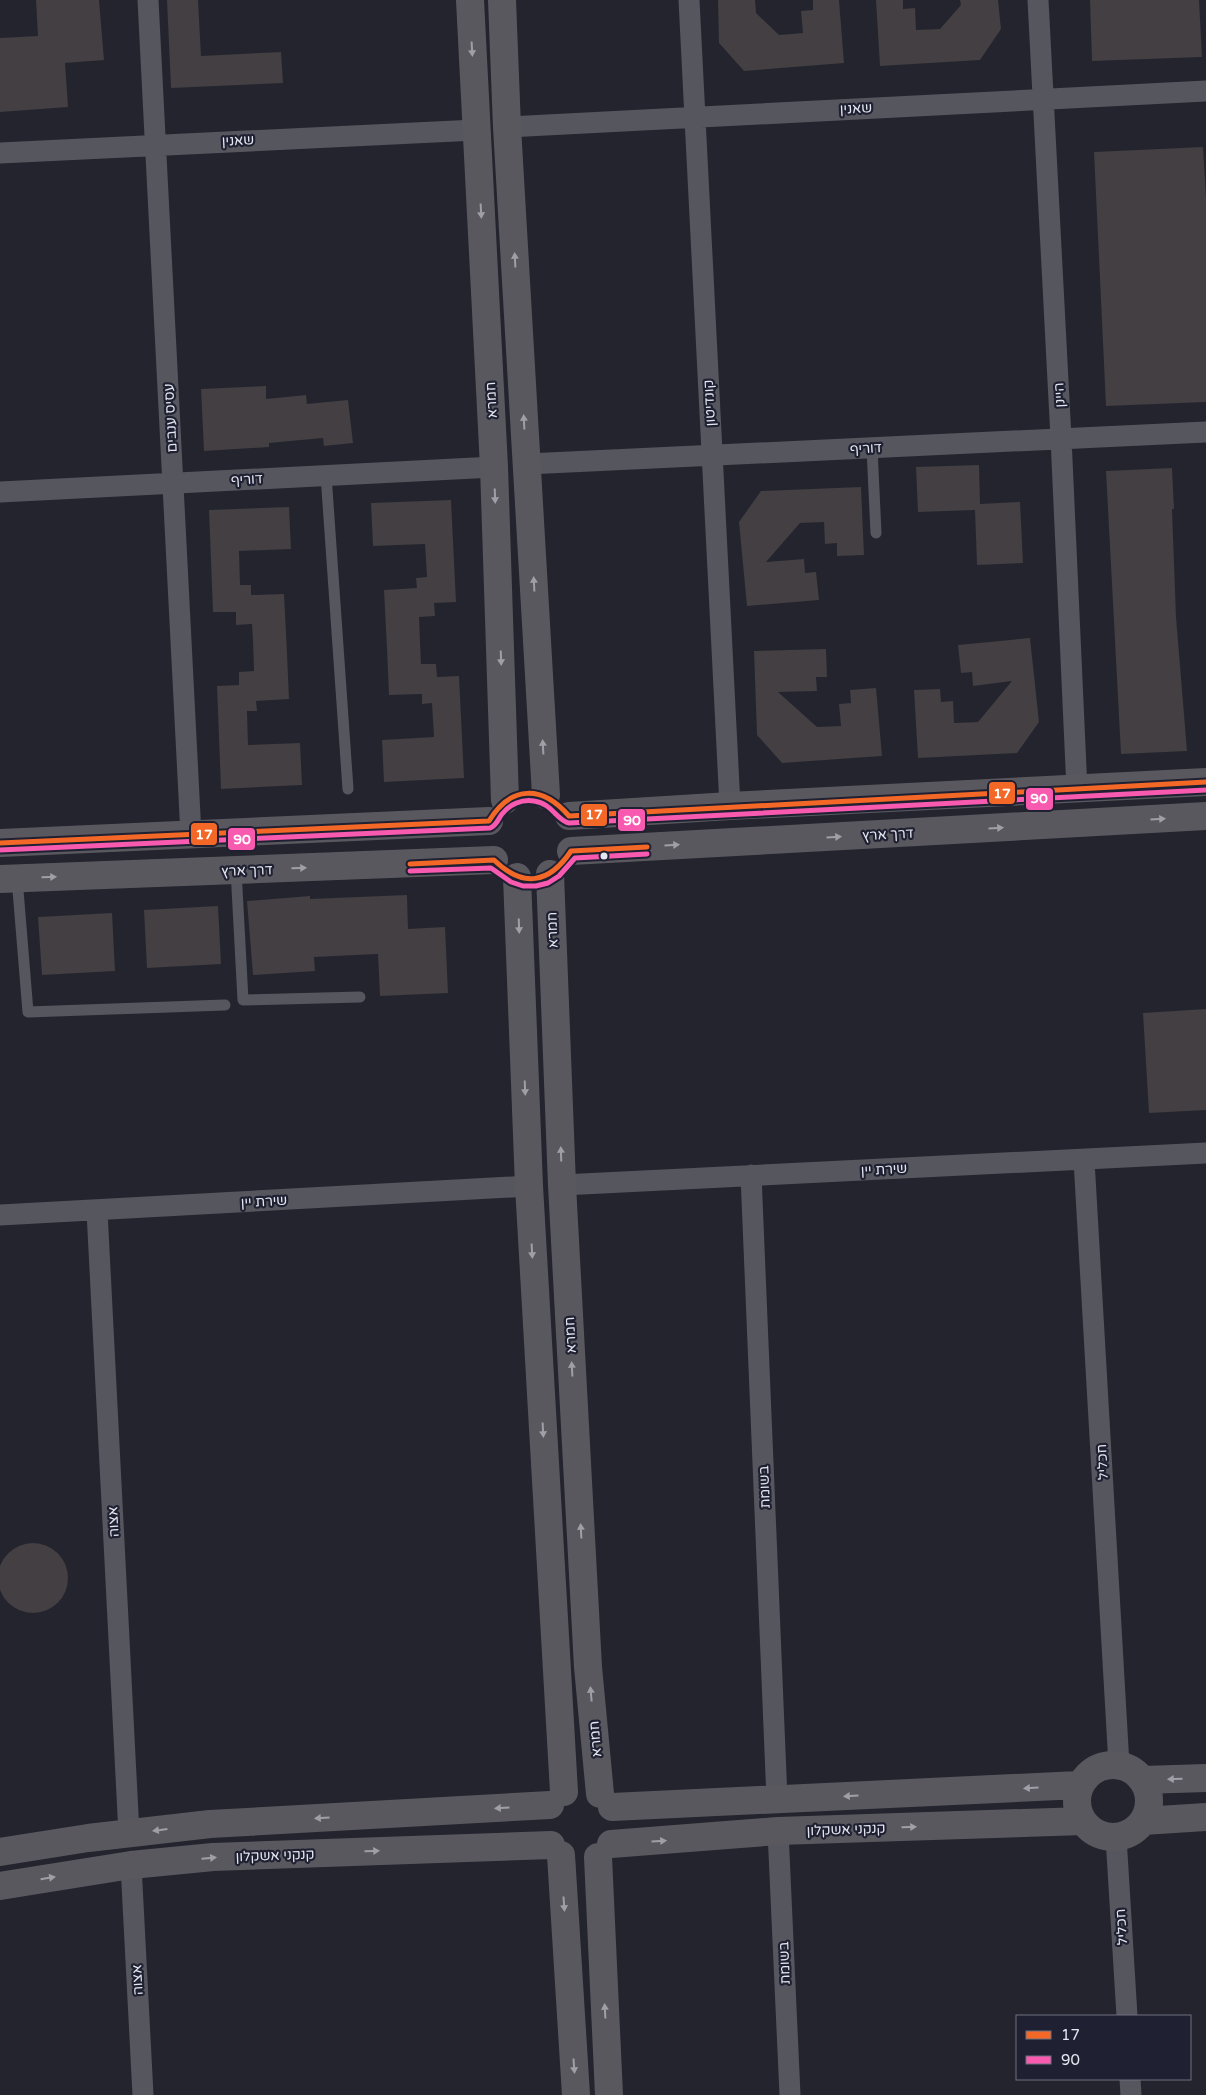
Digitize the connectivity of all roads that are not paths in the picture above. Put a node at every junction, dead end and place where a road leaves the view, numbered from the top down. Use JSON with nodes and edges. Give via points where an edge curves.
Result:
{"nodes":[{"id":1,"x":148,"y":0,"type":"edge"},
{"id":2,"x":470,"y":0,"type":"edge"},
{"id":3,"x":502,"y":0,"type":"edge"},
{"id":4,"x":689,"y":0,"type":"edge"},
{"id":5,"x":1038,"y":0,"type":"edge"},
{"id":6,"x":1206,"y":91,"type":"edge"},
{"id":7,"x":1042,"y":99,"type":"junction"},
{"id":8,"x":695,"y":117,"type":"junction"},
{"id":9,"x":507,"y":127,"type":"junction"},
{"id":10,"x":476,"y":130,"type":"junction"},
{"id":11,"x":156,"y":144,"type":"junction"},
{"id":12,"x":0,"y":153,"type":"edge"},
{"id":13,"x":1206,"y":432,"type":"edge"},
{"id":14,"x":1061,"y":438,"type":"junction"},
{"id":15,"x":872,"y":448,"type":"junction"},
{"id":16,"x":712,"y":456,"type":"junction"},
{"id":17,"x":527,"y":464,"type":"junction"},
{"id":18,"x":494,"y":467,"type":"junction"},
{"id":19,"x":326,"y":475,"type":"junction"},
{"id":20,"x":173,"y":483,"type":"junction"},
{"id":21,"x":0,"y":492,"type":"edge"},
{"id":22,"x":876,"y":533,"type":"dead end"},
{"id":23,"x":1206,"y":782,"type":"edge"},
{"id":24,"x":348,"y":789,"type":"dead end"},
{"id":25,"x":1077,"y":790,"type":"junction"},
{"id":26,"x":546,"y":795,"type":"junction"},
{"id":27,"x":505,"y":800,"type":"junction"},
{"id":28,"x":730,"y":806,"type":"junction"},
{"id":29,"x":569,"y":816,"type":"junction"},
{"id":30,"x":1206,"y":816,"type":"edge"},
{"id":31,"x":489,"y":821,"type":"junction"},
{"id":32,"x":191,"y":835,"type":"junction"},
{"id":33,"x":0,"y":843,"type":"edge"},
{"id":34,"x":570,"y":851,"type":"junction"},
{"id":35,"x":494,"y":860,"type":"junction"},
{"id":36,"x":236,"y":870,"type":"junction"},
{"id":37,"x":550,"y":874,"type":"junction"},
{"id":38,"x":517,"y":877,"type":"junction"},
{"id":39,"x":8,"y":879,"type":"edge"},
{"id":40,"x":360,"y":997,"type":"dead end"},
{"id":41,"x":225,"y":1005,"type":"dead end"},
{"id":42,"x":1206,"y":1153,"type":"edge"},
{"id":43,"x":1084,"y":1160,"type":"junction"},
{"id":44,"x":751,"y":1175,"type":"junction"},
{"id":45,"x":562,"y":1185,"type":"junction"},
{"id":46,"x":529,"y":1186,"type":"junction"},
{"id":47,"x":97,"y":1211,"type":"junction"},
{"id":48,"x":0,"y":1215,"type":"edge"},
{"id":49,"x":1119,"y":1764,"type":"junction"},
{"id":50,"x":1206,"y":1778,"type":"edge"},
{"id":51,"x":1143,"y":1780,"type":"junction"},
{"id":52,"x":1079,"y":1785,"type":"junction"},
{"id":53,"x":557,"y":1799,"type":"junction"},
{"id":54,"x":777,"y":1799,"type":"junction"},
{"id":55,"x":606,"y":1800,"type":"junction"},
{"id":56,"x":1206,"y":1817,"type":"edge"},
{"id":57,"x":1082,"y":1821,"type":"junction"},
{"id":58,"x":1143,"y":1821,"type":"junction"},
{"id":59,"x":778,"y":1831,"type":"junction"},
{"id":60,"x":129,"y":1834,"type":"junction"},
{"id":61,"x":1116,"y":1837,"type":"junction"},
{"id":62,"x":556,"y":1850,"type":"junction"},
{"id":63,"x":604,"y":1850,"type":"junction"},
{"id":64,"x":0,"y":1852,"type":"edge"},
{"id":65,"x":131,"y":1865,"type":"junction"},
{"id":66,"x":0,"y":1886,"type":"edge"},
{"id":67,"x":1127,"y":2015,"type":"edge"},
{"id":68,"x":1130,"y":2080,"type":"edge"},
{"id":69,"x":143,"y":2095,"type":"edge"},
{"id":70,"x":576,"y":2095,"type":"edge"},
{"id":71,"x":609,"y":2095,"type":"edge"},
{"id":72,"x":790,"y":2095,"type":"edge"},
{"id":73,"x":1131,"y":2095,"type":"edge"}],
"edges":[{"from":1,"to":11,"type":"street","name":"עסיס ענבים"},
{"from":2,"to":10,"type":"street","name":"חמרא","one_way":true},
{"from":3,"to":9,"type":"street"},
{"from":4,"to":8,"type":"street","name":"קונדיטון"},
{"from":5,"to":7,"type":"street","name":"היינן"},
{"from":6,"to":7,"type":"street","name":"שאנין"},
{"from":7,"to":8,"type":"street","name":"שאנין"},
{"from":7,"to":14,"type":"street","name":"היינן"},
{"from":8,"to":9,"type":"street","name":"שאנין"},
{"from":8,"to":16,"type":"street","name":"קונדיטון"},
{"from":17,"to":9,"type":"street","one_way":true},
{"from":10,"to":11,"type":"street","name":"שאנין"},
{"from":10,"to":18,"type":"street","name":"חמרא","one_way":true},
{"from":11,"to":12,"type":"street","name":"שאנין"},
{"from":11,"to":20,"type":"street","name":"עסיס ענבים"},
{"from":13,"to":14,"type":"street","name":"דוריף"},
{"from":14,"to":15,"type":"street","name":"דוריף"},
{"from":14,"to":25,"type":"street","name":"היינן"},
{"from":15,"to":16,"type":"street","name":"דוריף"},
{"from":15,"to":22,"type":"lane"},
{"from":16,"to":17,"type":"street","name":"דוריף"},
{"from":16,"to":28,"type":"street","name":"קונדיטון"},
{"from":26,"to":17,"type":"street","one_way":true},
{"from":18,"to":19,"type":"street","name":"דוריף"},
{"from":18,"to":27,"type":"street","name":"חמרא","one_way":true},
{"from":19,"to":20,"type":"street","name":"דוריף"},
{"from":19,"to":24,"type":"lane"},
{"from":20,"to":21,"type":"street","name":"דוריף"},
{"from":20,"to":32,"type":"street","name":"עסיס ענבים"},
{"from":23,"to":25,"type":"street"},
{"from":25,"to":28,"type":"street"},
{"from":26,"to":27,"type":"street","via":[[532,792]]},
{"from":26,"to":29,"type":"street"},
{"from":27,"to":31,"type":"street"},
{"from":28,"to":29,"type":"street"},
{"from":29,"to":34,"type":"street","via":[[573,839]]},
{"from":34,"to":30,"type":"street","name":"דרך ארץ","one_way":true},
{"from":31,"to":32,"type":"street"},
{"from":31,"to":35,"type":"street","via":[[488,848]]},
{"from":32,"to":33,"type":"street"},
{"from":34,"to":37,"type":"street","via":[[559,868]]},
{"from":36,"to":35,"type":"street","name":"דרך ארץ","one_way":true},
{"from":35,"to":38,"type":"street"},
{"from":39,"to":36,"type":"street","name":"דרך ארץ","one_way":true},
{"from":36,"to":40,"type":"lane","via":[[243,1000]]},
{"from":37,"to":38,"type":"street","via":[[540,878]]},
{"from":45,"to":37,"type":"street","name":"חמרא","one_way":true},
{"from":38,"to":46,"type":"street","one_way":true},
{"from":39,"to":41,"type":"lane","via":[[28,1012]]},
{"from":42,"to":43,"type":"street","name":"שירת יין"},
{"from":43,"to":44,"type":"street","name":"שירת יין"},
{"from":43,"to":49,"type":"street","name":"חכליל"},
{"from":44,"to":45,"type":"street","name":"שירת יין"},
{"from":44,"to":54,"type":"street","name":"בשומת"},
{"from":55,"to":45,"type":"street","name":"חמרא","one_way":true,"via":[[588,1658]]},
{"from":46,"to":47,"type":"street","name":"שירת יין"},
{"from":46,"to":53,"type":"street","one_way":true},
{"from":47,"to":48,"type":"street","name":"שירת יין"},
{"from":47,"to":60,"type":"street","name":"אצוה"},
{"from":49,"to":51,"type":"street"},
{"from":49,"to":52,"type":"street","via":[[1096,1768]]},
{"from":50,"to":51,"type":"street","one_way":true},
{"from":51,"to":58,"type":"street","via":[[1149,1800]]},
{"from":52,"to":54,"type":"street","one_way":true},
{"from":52,"to":57,"type":"street","via":[[1076,1804]]},
{"from":53,"to":55,"type":"street","via":[[582,1788]]},
{"from":53,"to":60,"type":"street","one_way":true,"via":[[210,1824]]},
{"from":53,"to":62,"type":"street","via":[[546,1814],[545,1825],[546,1836]]},
{"from":54,"to":55,"type":"street"},
{"from":55,"to":63,"type":"street","via":[[617,1826]]},
{"from":56,"to":58,"type":"street"},
{"from":59,"to":57,"type":"street","name":"קנקני אשקלון","one_way":true},
{"from":57,"to":61,"type":"street","via":[[1097,1834]]},
{"from":58,"to":61,"type":"street","via":[[1136,1829]]},
{"from":63,"to":59,"type":"street","name":"קנקני אשקלון","one_way":true},
{"from":59,"to":72,"type":"street","name":"בשומת"},
{"from":60,"to":64,"type":"street"},
{"from":61,"to":67,"type":"street","name":"חכליל"},
{"from":62,"to":63,"type":"street","via":[[579,1861]]},
{"from":65,"to":62,"type":"street","name":"קנקני אשקלון","one_way":true,"via":[[213,1857]]},
{"from":62,"to":70,"type":"street","one_way":true},
{"from":71,"to":63,"type":"street","one_way":true},
{"from":66,"to":65,"type":"street","name":"קנקני אשקלון","one_way":true},
{"from":65,"to":69,"type":"street","name":"אצוה"},
{"from":68,"to":73,"type":"street"}]}
